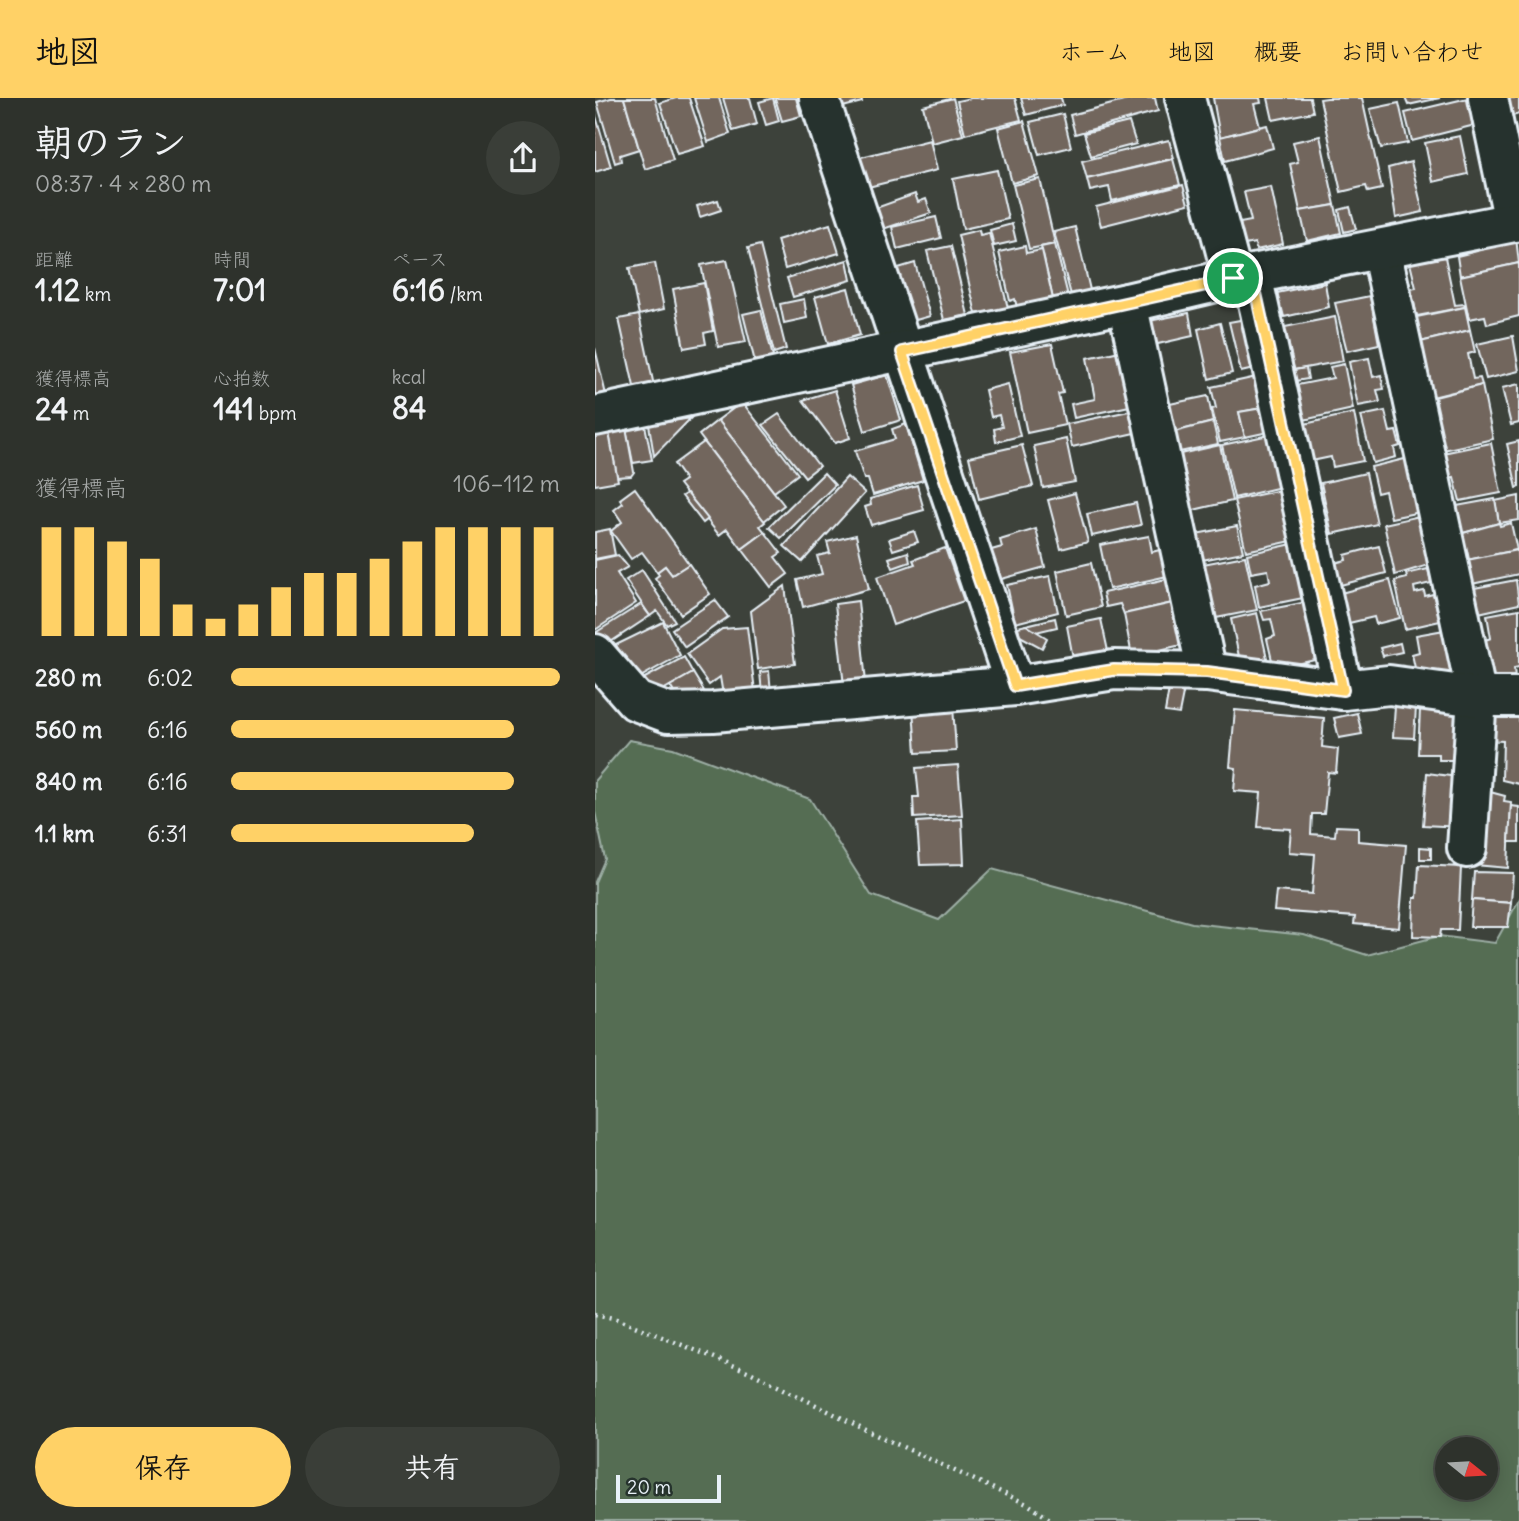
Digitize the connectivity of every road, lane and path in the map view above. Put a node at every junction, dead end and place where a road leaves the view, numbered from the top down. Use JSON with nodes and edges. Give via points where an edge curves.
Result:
{"nodes":[{"id":1,"x":819,"y":98,"type":"edge"},
{"id":2,"x":1185,"y":98,"type":"edge"},
{"id":3,"x":1488,"y":98,"type":"edge"},
{"id":4,"x":1516,"y":222,"type":"edge"},
{"id":5,"x":1381,"y":249,"type":"junction"},
{"id":6,"x":1242,"y":276,"type":"junction"},
{"id":7,"x":1127,"y":303,"type":"junction"},
{"id":8,"x":902,"y":352,"type":"junction"},
{"id":9,"x":595,"y":416,"type":"edge"},
{"id":10,"x":595,"y":654,"type":"edge"},
{"id":11,"x":1207,"y":672,"type":"junction"},
{"id":12,"x":1015,"y":686,"type":"junction"},
{"id":13,"x":1343,"y":690,"type":"junction"},
{"id":14,"x":1477,"y":697,"type":"junction"},
{"id":15,"x":1519,"y":697,"type":"edge"},
{"id":16,"x":1467,"y":848,"type":"dead end"},
{"id":17,"x":595,"y":1314,"type":"edge"},
{"id":18,"x":1053,"y":1521,"type":"edge"}],
"edges":[{"from":1,"to":8,"type":"street"},
{"from":2,"to":6,"type":"street"},
{"from":3,"to":4,"type":"street"},
{"from":4,"to":5,"type":"street"},
{"from":5,"to":6,"type":"street"},
{"from":5,"to":14,"type":"street"},
{"from":6,"to":7,"type":"street"},
{"from":6,"to":13,"type":"street"},
{"from":7,"to":8,"type":"street"},
{"from":7,"to":11,"type":"street"},
{"from":8,"to":9,"type":"street"},
{"from":8,"to":12,"type":"street"},
{"from":10,"to":12,"type":"street","via":[[636,701],[668,713]]},
{"from":11,"to":12,"type":"street","via":[[1114,670]]},
{"from":11,"to":13,"type":"street"},
{"from":13,"to":14,"type":"street","via":[[1389,685]]},
{"from":14,"to":15,"type":"street"},
{"from":14,"to":16,"type":"street"},
{"from":17,"to":18,"type":"path","via":[[750,1372],[1029,1505]]}]}
